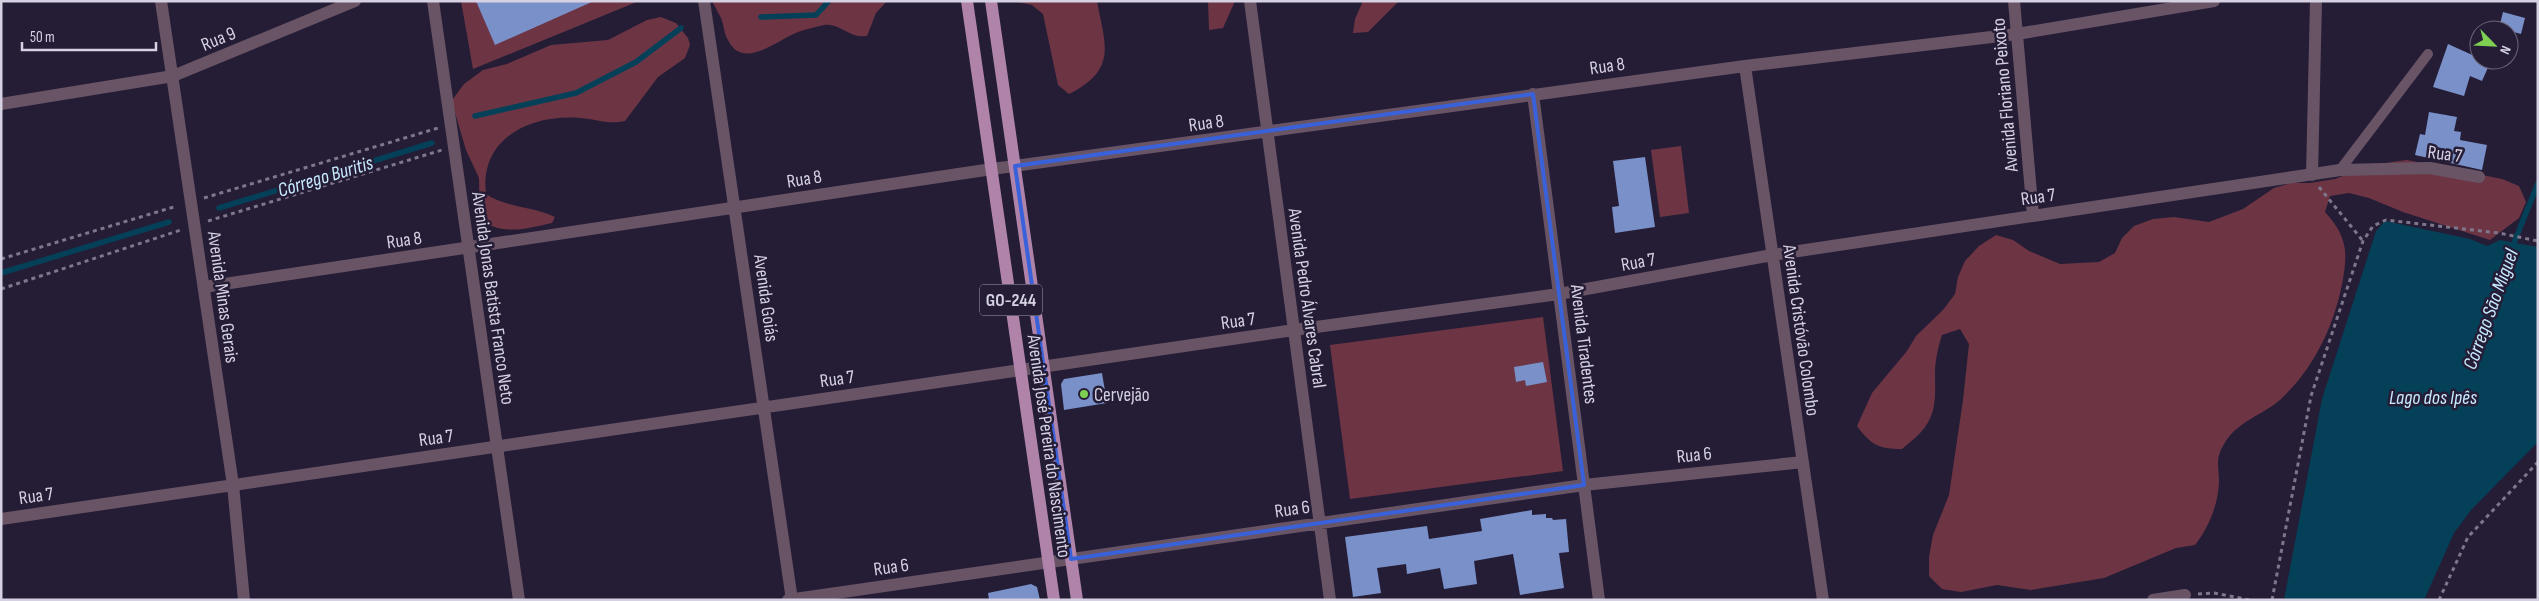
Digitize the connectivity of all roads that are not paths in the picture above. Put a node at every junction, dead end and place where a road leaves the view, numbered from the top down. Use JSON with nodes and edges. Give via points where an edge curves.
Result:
{"nodes":[{"id":1,"x":161,"y":1,"type":"edge"},
{"id":2,"x":355,"y":1,"type":"edge"},
{"id":3,"x":433,"y":1,"type":"edge"},
{"id":4,"x":704,"y":1,"type":"edge"},
{"id":5,"x":967,"y":1,"type":"edge"},
{"id":6,"x":991,"y":1,"type":"edge"},
{"id":7,"x":1250,"y":1,"type":"edge"},
{"id":8,"x":2014,"y":1,"type":"edge"},
{"id":9,"x":2214,"y":1,"type":"edge"},
{"id":10,"x":2316,"y":1,"type":"edge"},
{"id":11,"x":2017,"y":34,"type":"junction"},
{"id":12,"x":2428,"y":54,"type":"dead end"},
{"id":13,"x":1745,"y":66,"type":"junction"},
{"id":14,"x":173,"y":76,"type":"junction"},
{"id":15,"x":1533,"y":94,"type":"junction"},
{"id":16,"x":1,"y":104,"type":"edge"},
{"id":17,"x":1267,"y":133,"type":"junction"},
{"id":18,"x":1015,"y":166,"type":"junction"},
{"id":19,"x":992,"y":169,"type":"junction"},
{"id":20,"x":2340,"y":170,"type":"junction"},
{"id":21,"x":2312,"y":175,"type":"junction"},
{"id":22,"x":2479,"y":177,"type":"dead end"},
{"id":23,"x":735,"y":208,"type":"junction"},
{"id":24,"x":2033,"y":215,"type":"junction"},
{"id":25,"x":468,"y":248,"type":"junction"},
{"id":26,"x":1772,"y":255,"type":"junction"},
{"id":27,"x":204,"y":287,"type":"junction"},
{"id":28,"x":1559,"y":294,"type":"junction"},
{"id":29,"x":1294,"y":330,"type":"junction"},
{"id":30,"x":1044,"y":367,"type":"junction"},
{"id":31,"x":1021,"y":371,"type":"junction"},
{"id":32,"x":764,"y":408,"type":"junction"},
{"id":33,"x":497,"y":447,"type":"junction"},
{"id":34,"x":1803,"y":462,"type":"junction"},
{"id":35,"x":233,"y":485,"type":"junction"},
{"id":36,"x":1584,"y":485,"type":"junction"},
{"id":37,"x":1,"y":519,"type":"edge"},
{"id":38,"x":1320,"y":523,"type":"junction"},
{"id":39,"x":1071,"y":559,"type":"junction"},
{"id":40,"x":1048,"y":562,"type":"junction"},
{"id":41,"x":2185,"y":595,"type":"road end"},
{"id":42,"x":244,"y":600,"type":"edge"},
{"id":43,"x":519,"y":600,"type":"edge"},
{"id":44,"x":791,"y":600,"type":"edge"},
{"id":45,"x":1054,"y":600,"type":"edge"},
{"id":46,"x":1077,"y":600,"type":"edge"},
{"id":47,"x":1330,"y":600,"type":"edge"},
{"id":48,"x":1599,"y":600,"type":"edge"},
{"id":49,"x":1823,"y":600,"type":"edge"},
{"id":50,"x":2153,"y":600,"type":"edge"}],
"edges":[{"from":1,"to":14,"type":"street","name":"Avenida Minas Gerais"},
{"from":2,"to":14,"type":"street","name":"Rua 9"},
{"from":3,"to":25,"type":"street","name":"Avenida Jonas Batista Franco Neto"},
{"from":4,"to":23,"type":"street","name":"Avenida Goiás"},
{"from":5,"to":19,"type":"main road","name":"Avenida José Pereira do Nascimento","number":"GO-244"},
{"from":6,"to":18,"type":"main road","name":"Avenida José Pereira do Nascimento","number":"GO-244"},
{"from":7,"to":17,"type":"street","name":"Avenida Pedro Álvares Cabral"},
{"from":8,"to":11,"type":"street","name":"Avenida Floriano Peixoto"},
{"from":9,"to":11,"type":"street","name":"Rua 8"},
{"from":10,"to":21,"type":"street"},
{"from":11,"to":13,"type":"street","name":"Rua 8"},
{"from":11,"to":24,"type":"street","name":"Avenida Floriano Peixoto"},
{"from":12,"to":20,"type":"lane"},
{"from":13,"to":15,"type":"street","name":"Rua 8"},
{"from":13,"to":26,"type":"street","name":"Avenida Cristóvão Colombo"},
{"from":14,"to":16,"type":"street","name":"Rua 9"},
{"from":14,"to":27,"type":"street","name":"Avenida Minas Gerais"},
{"from":15,"to":17,"type":"street","name":"Rua 8"},
{"from":15,"to":28,"type":"street","name":"Avenida Tiradentes"},
{"from":17,"to":18,"type":"street","name":"Rua 8"},
{"from":17,"to":29,"type":"street","name":"Avenida Pedro Álvares Cabral"},
{"from":18,"to":19,"type":"street","name":"Rua 8"},
{"from":18,"to":30,"type":"main road","name":"Avenida José Pereira do Nascimento","number":"GO-244"},
{"from":19,"to":23,"type":"street","name":"Rua 8"},
{"from":19,"to":31,"type":"main road","name":"Avenida José Pereira do Nascimento","number":"GO-244"},
{"from":20,"to":21,"type":"street","name":"Rua 7"},
{"from":20,"to":22,"type":"street","name":"Rua 7","via":[[2430,168]]},
{"from":21,"to":24,"type":"street","name":"Rua 7"},
{"from":23,"to":25,"type":"street","name":"Rua 8"},
{"from":23,"to":32,"type":"street","name":"Avenida Goiás"},
{"from":24,"to":26,"type":"street","name":"Rua 7"},
{"from":25,"to":27,"type":"street","name":"Rua 8"},
{"from":25,"to":33,"type":"street","name":"Avenida Jonas Batista Franco Neto"},
{"from":26,"to":28,"type":"street","name":"Rua 7"},
{"from":26,"to":34,"type":"street","name":"Avenida Cristóvão Colombo"},
{"from":27,"to":35,"type":"street","name":"Avenida Minas Gerais"},
{"from":28,"to":29,"type":"street","name":"Rua 7"},
{"from":28,"to":36,"type":"street","name":"Avenida Tiradentes"},
{"from":29,"to":30,"type":"street","name":"Rua 7"},
{"from":29,"to":38,"type":"street","name":"Avenida Pedro Álvares Cabral"},
{"from":30,"to":31,"type":"street","name":"Rua 7"},
{"from":30,"to":39,"type":"main road","name":"Avenida José Pereira do Nascimento","number":"GO-244"},
{"from":31,"to":32,"type":"street","name":"Rua 7"},
{"from":31,"to":40,"type":"main road","name":"Avenida José Pereira do Nascimento","number":"GO-244"},
{"from":32,"to":33,"type":"street","name":"Rua 7"},
{"from":32,"to":44,"type":"street","name":"Avenida Goiás"},
{"from":33,"to":35,"type":"street","name":"Rua 7"},
{"from":33,"to":43,"type":"street","name":"Avenida Jonas Batista Franco Neto"},
{"from":34,"to":36,"type":"street","name":"Rua 6"},
{"from":34,"to":49,"type":"street","name":"Avenida Cristóvão Colombo"},
{"from":35,"to":37,"type":"street","name":"Rua 7"},
{"from":35,"to":42,"type":"street","name":"Avenida Minas Gerais"},
{"from":36,"to":38,"type":"street","name":"Rua 6"},
{"from":36,"to":48,"type":"street","name":"Avenida Tiradentes"},
{"from":38,"to":39,"type":"street","name":"Rua 6"},
{"from":38,"to":47,"type":"street","name":"Avenida Pedro Álvares Cabral"},
{"from":39,"to":40,"type":"street","name":"Rua 6"},
{"from":39,"to":46,"type":"main road","name":"Avenida José Pereira do Nascimento","number":"GO-244"},
{"from":40,"to":44,"type":"street","name":"Rua 6"},
{"from":40,"to":45,"type":"main road","name":"Avenida José Pereira do Nascimento","number":"GO-244"},
{"from":41,"to":50,"type":"street"}]}
